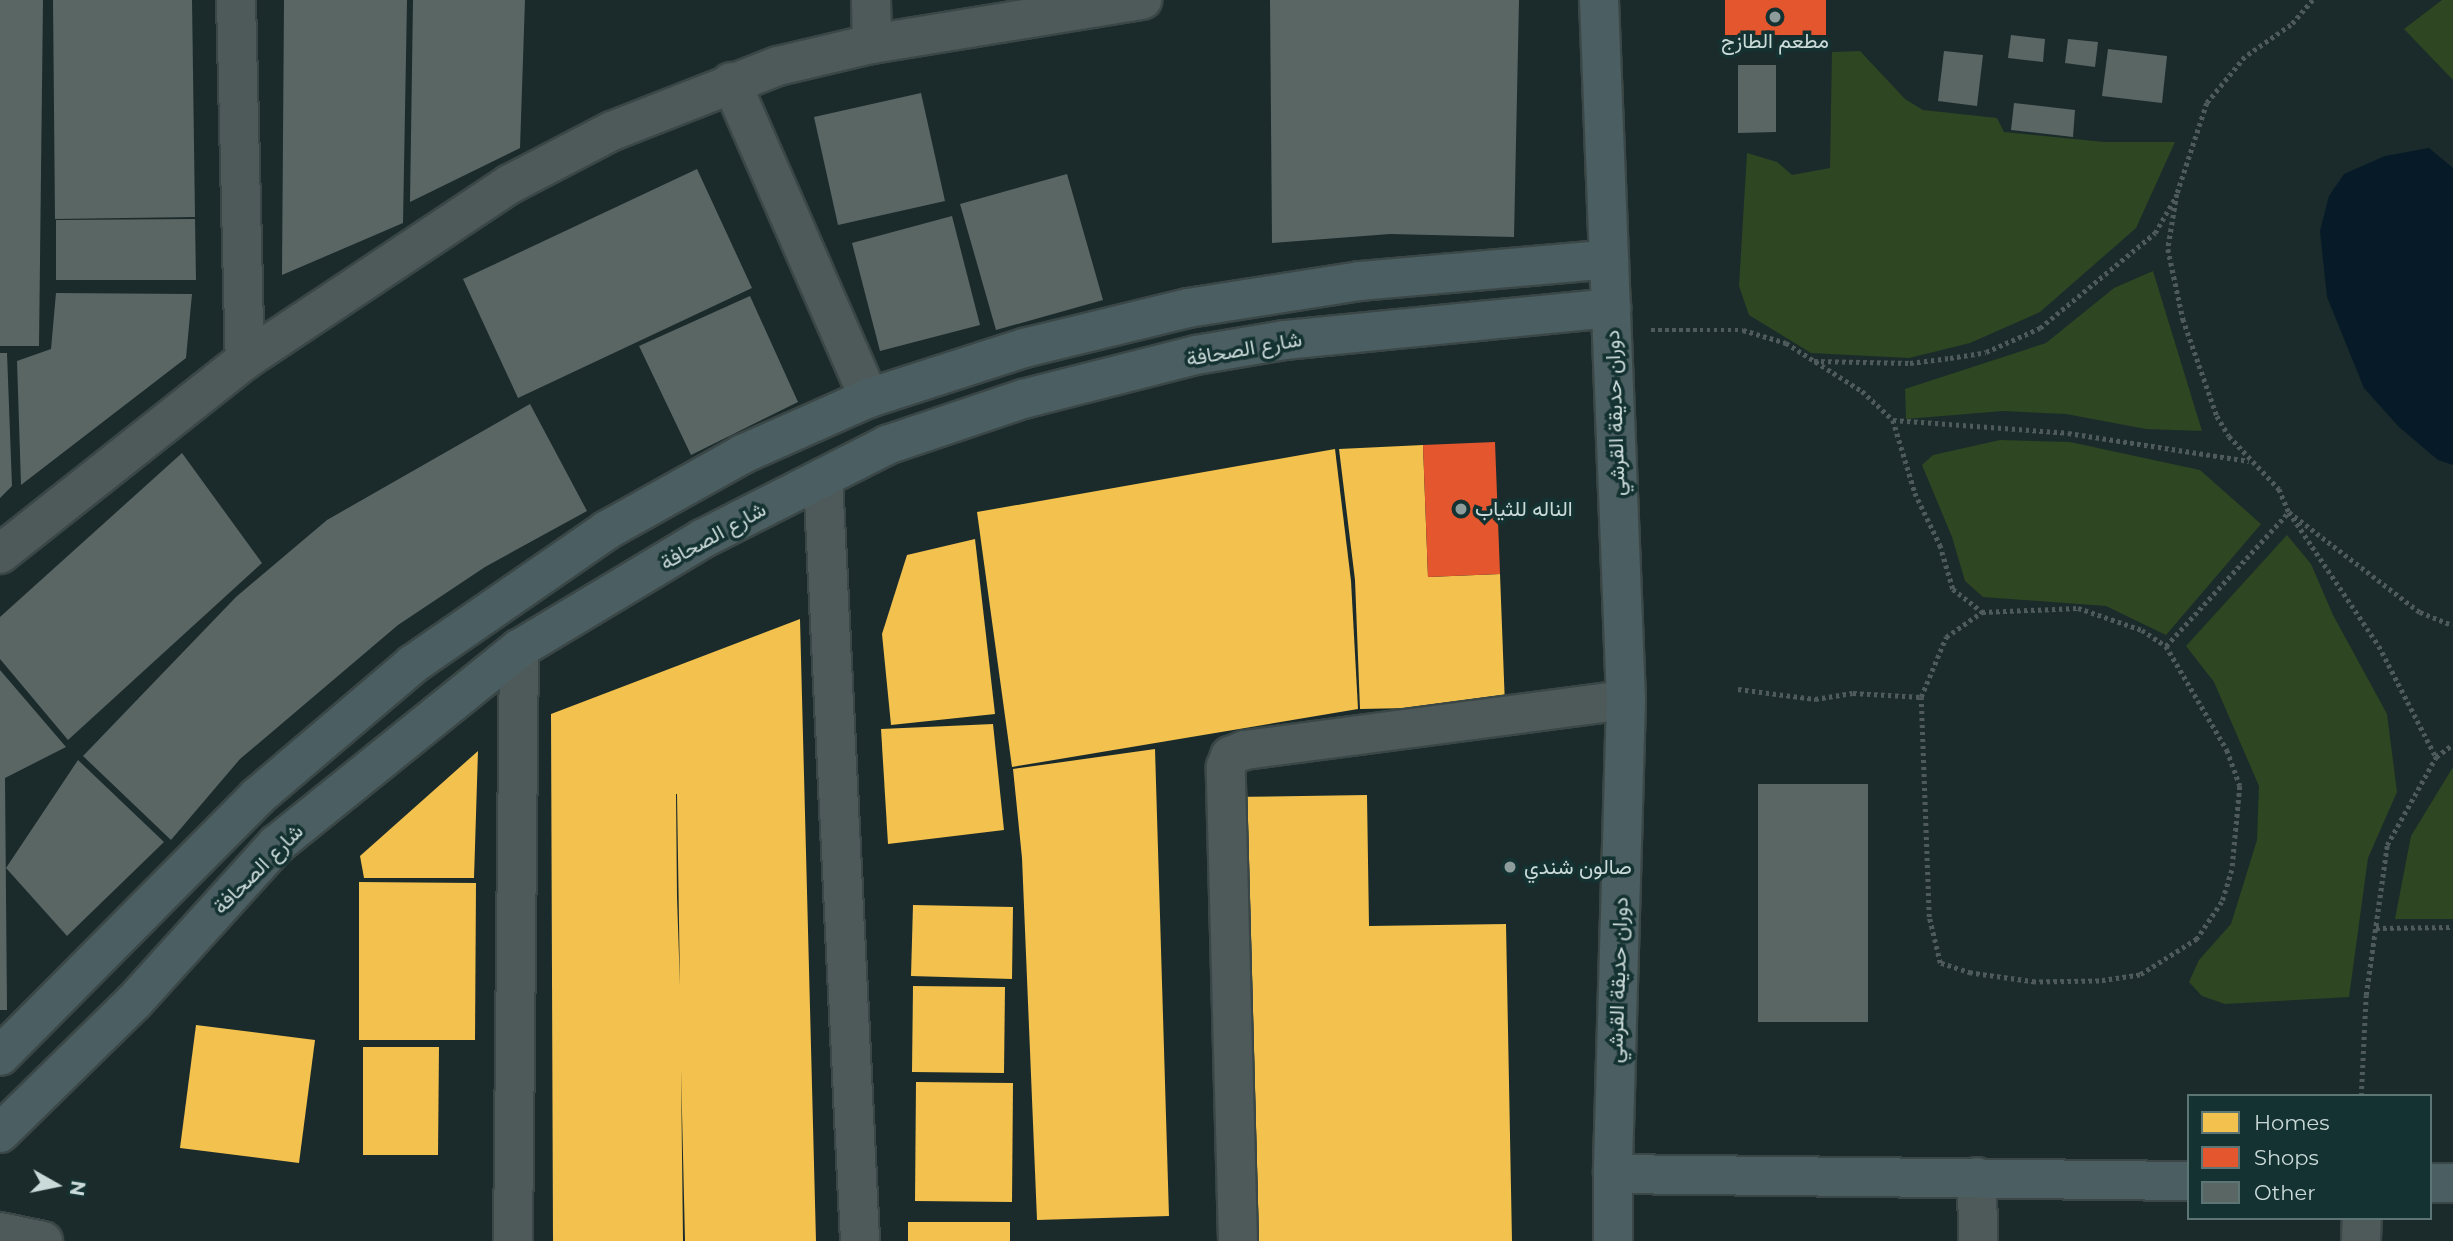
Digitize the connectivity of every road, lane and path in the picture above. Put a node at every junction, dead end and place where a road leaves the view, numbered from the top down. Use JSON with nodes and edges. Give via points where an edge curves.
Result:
{"nodes":[{"id":1,"x":236,"y":0,"type":"edge"},
{"id":2,"x":871,"y":0,"type":"edge"},
{"id":3,"x":1142,"y":0,"type":"edge"},
{"id":4,"x":1599,"y":0,"type":"edge"},
{"id":5,"x":2313,"y":0,"type":"edge"},
{"id":6,"x":872,"y":44,"type":"junction"},
{"id":7,"x":731,"y":82,"type":"junction"},
{"id":8,"x":2177,"y":194,"type":"junction"},
{"id":9,"x":1609,"y":260,"type":"junction"},
{"id":10,"x":1611,"y":319,"type":"junction"},
{"id":11,"x":245,"y":360,"type":"junction"},
{"id":12,"x":1813,"y":361,"type":"junction"},
{"id":13,"x":869,"y":398,"type":"junction"},
{"id":14,"x":1894,"y":420,"type":"junction"},
{"id":15,"x":2251,"y":461,"type":"junction"},
{"id":16,"x":823,"y":478,"type":"junction"},
{"id":17,"x":2290,"y":512,"type":"junction"},
{"id":18,"x":0,"y":554,"type":"edge"},
{"id":19,"x":1982,"y":612,"type":"junction"},
{"id":20,"x":2453,"y":625,"type":"edge"},
{"id":21,"x":2166,"y":646,"type":"junction"},
{"id":22,"x":519,"y":649,"type":"junction"},
{"id":23,"x":1738,"y":689,"type":"dead end"},
{"id":24,"x":1921,"y":697,"type":"junction"},
{"id":25,"x":1626,"y":700,"type":"junction"},
{"id":26,"x":2453,"y":744,"type":"edge"},
{"id":27,"x":2436,"y":757,"type":"junction"},
{"id":28,"x":2453,"y":927,"type":"edge"},
{"id":29,"x":2375,"y":928,"type":"junction"},
{"id":30,"x":0,"y":1056,"type":"edge"},
{"id":31,"x":2361,"y":1094,"type":"edge"},
{"id":32,"x":0,"y":1133,"type":"edge"},
{"id":33,"x":1613,"y":1174,"type":"junction"},
{"id":34,"x":1977,"y":1177,"type":"junction"},
{"id":35,"x":2187,"y":1181,"type":"edge"},
{"id":36,"x":2432,"y":1183,"type":"edge"},
{"id":37,"x":2453,"y":1183,"type":"edge"},
{"id":38,"x":2361,"y":1220,"type":"edge"},
{"id":39,"x":0,"y":1232,"type":"edge"},
{"id":40,"x":43,"y":1241,"type":"edge"},
{"id":41,"x":513,"y":1241,"type":"edge"},
{"id":42,"x":860,"y":1241,"type":"edge"},
{"id":43,"x":1238,"y":1241,"type":"edge"},
{"id":44,"x":1613,"y":1241,"type":"edge"},
{"id":45,"x":1978,"y":1241,"type":"edge"},
{"id":46,"x":2361,"y":1241,"type":"edge"}],
"edges":[{"from":1,"to":11,"type":"street"},
{"from":2,"to":6,"type":"street"},
{"from":3,"to":6,"type":"street"},
{"from":4,"to":9,"type":"main road","name":"دوران حديقة القرشي"},
{"from":5,"to":8,"type":"path","via":[[2291,25],[2245,57],[2219,85],[2207,103]]},
{"from":6,"to":7,"type":"street"},
{"from":7,"to":11,"type":"street","via":[[612,131],[510,184]]},
{"from":7,"to":13,"type":"street"},
{"from":8,"to":12,"type":"path","via":[[2155,233],[2040,328],[1986,352],[1950,358],[1910,363]]},
{"from":8,"to":15,"type":"path","via":[[2168,250],[2183,319],[2217,416]]},
{"from":9,"to":10,"type":"main road","name":"دوران حديقة القرشي"},
{"from":9,"to":13,"type":"main road","via":[[1360,281],[1188,308],[1024,348]]},
{"from":10,"to":12,"type":"path","via":[[1743,330],[1786,343]]},
{"from":10,"to":16,"type":"main road","name":"شارع الصحافة","via":[[1313,337],[1196,355],[1023,399],[887,445]]},
{"from":10,"to":25,"type":"main road","name":"دوران حديقة القرشي"},
{"from":11,"to":18,"type":"street"},
{"from":12,"to":14,"type":"path","via":[[1862,391]]},
{"from":13,"to":30,"type":"main road","via":[[743,454],[607,530],[413,664],[257,797]]},
{"from":14,"to":15,"type":"path","via":[[2068,433]]},
{"from":14,"to":19,"type":"path","via":[[1915,493],[1940,544],[1954,589]]},
{"from":15,"to":17,"type":"path","via":[[2279,489]]},
{"from":16,"to":22,"type":"main road","name":"شارع الصحافة","via":[[702,539]]},
{"from":16,"to":42,"type":"street"},
{"from":17,"to":20,"type":"path","via":[[2420,612]]},
{"from":17,"to":21,"type":"path"},
{"from":17,"to":27,"type":"path","via":[[2379,646]]},
{"from":19,"to":21,"type":"path","via":[[2078,608],[2142,630]]},
{"from":19,"to":24,"type":"path","via":[[1947,637]]},
{"from":21,"to":24,"type":"path","via":[[2227,750],[2240,786],[2238,826],[2222,902],[2197,939],[2140,975],[2035,982],[1971,973],[1940,963],[1929,917]]},
{"from":22,"to":32,"type":"main road","name":"شارع الصحافة","via":[[277,844],[134,1002]]},
{"from":22,"to":41,"type":"street"},
{"from":23,"to":24,"type":"path","via":[[1815,699],[1853,692]]},
{"from":25,"to":33,"type":"main road","name":"دوران حديقة القرشي"},
{"from":25,"to":43,"type":"street","via":[[1245,750],[1230,756],[1226,767]]},
{"from":26,"to":27,"type":"path"},
{"from":27,"to":29,"type":"path","via":[[2387,845]]},
{"from":28,"to":29,"type":"path"},
{"from":29,"to":31,"type":"path"},
{"from":33,"to":34,"type":"main road"},
{"from":33,"to":44,"type":"main road","name":"دوران حديقة القرشي"},
{"from":34,"to":35,"type":"main road"},
{"from":34,"to":45,"type":"street"},
{"from":36,"to":37,"type":"main road"},
{"from":38,"to":46,"type":"street"},
{"from":39,"to":40,"type":"street"}]}
